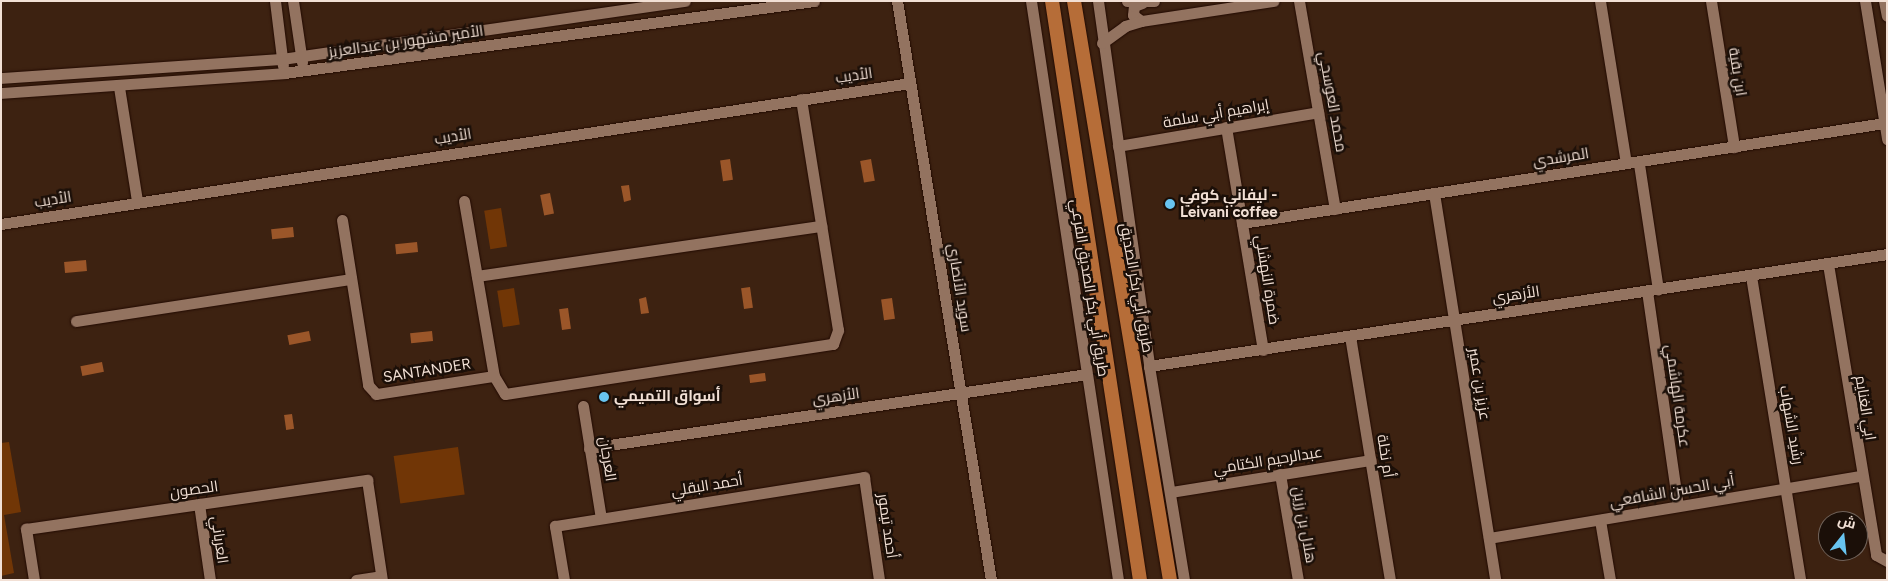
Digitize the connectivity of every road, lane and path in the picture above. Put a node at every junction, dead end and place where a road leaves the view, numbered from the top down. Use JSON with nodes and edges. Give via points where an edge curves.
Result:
{"nodes":[{"id":1,"x":275,"y":1,"type":"edge"},
{"id":2,"x":293,"y":1,"type":"edge"},
{"id":3,"x":685,"y":1,"type":"edge"},
{"id":4,"x":814,"y":1,"type":"edge"},
{"id":5,"x":897,"y":1,"type":"edge"},
{"id":6,"x":1052,"y":1,"type":"edge"},
{"id":7,"x":1074,"y":1,"type":"edge"},
{"id":8,"x":1098,"y":1,"type":"edge"},
{"id":9,"x":1127,"y":1,"type":"edge"},
{"id":10,"x":1274,"y":1,"type":"edge"},
{"id":11,"x":1299,"y":1,"type":"edge"},
{"id":12,"x":1600,"y":1,"type":"edge"},
{"id":13,"x":1711,"y":1,"type":"edge"},
{"id":14,"x":1865,"y":1,"type":"edge"},
{"id":15,"x":1884,"y":1,"type":"edge"},
{"id":16,"x":1148,"y":2,"type":"edge"},
{"id":17,"x":1030,"y":3,"type":"edge"},
{"id":18,"x":1887,"y":16,"type":"edge"},
{"id":19,"x":1141,"y":21,"type":"junction"},
{"id":20,"x":1102,"y":42,"type":"junction"},
{"id":21,"x":301,"y":56,"type":"junction"},
{"id":22,"x":282,"y":59,"type":"junction"},
{"id":23,"x":303,"y":71,"type":"junction"},
{"id":24,"x":284,"y":73,"type":"junction"},
{"id":25,"x":1,"y":78,"type":"edge"},
{"id":26,"x":910,"y":83,"type":"junction"},
{"id":27,"x":119,"y":87,"type":"junction"},
{"id":28,"x":1,"y":92,"type":"edge"},
{"id":29,"x":801,"y":99,"type":"junction"},
{"id":30,"x":1318,"y":112,"type":"junction"},
{"id":31,"x":1884,"y":123,"type":"junction"},
{"id":32,"x":1226,"y":127,"type":"junction"},
{"id":33,"x":1887,"y":139,"type":"edge"},
{"id":34,"x":1118,"y":146,"type":"junction"},
{"id":35,"x":1734,"y":147,"type":"junction"},
{"id":36,"x":1626,"y":163,"type":"junction"},
{"id":37,"x":1639,"y":164,"type":"junction"},
{"id":38,"x":1434,"y":193,"type":"junction"},
{"id":39,"x":138,"y":201,"type":"junction"},
{"id":40,"x":464,"y":201,"type":"dead end"},
{"id":41,"x":1335,"y":209,"type":"junction"},
{"id":42,"x":342,"y":220,"type":"dead end"},
{"id":43,"x":1242,"y":223,"type":"junction"},
{"id":44,"x":1,"y":224,"type":"edge"},
{"id":45,"x":820,"y":226,"type":"junction"},
{"id":46,"x":1887,"y":254,"type":"edge"},
{"id":47,"x":1828,"y":264,"type":"junction"},
{"id":48,"x":477,"y":276,"type":"junction"},
{"id":49,"x":1751,"y":276,"type":"junction"},
{"id":50,"x":351,"y":279,"type":"junction"},
{"id":51,"x":1652,"y":291,"type":"junction"},
{"id":52,"x":1453,"y":320,"type":"junction"},
{"id":53,"x":76,"y":321,"type":"dead end"},
{"id":54,"x":1350,"y":336,"type":"junction"},
{"id":55,"x":1263,"y":350,"type":"junction"},
{"id":56,"x":1150,"y":366,"type":"junction"},
{"id":57,"x":1087,"y":374,"type":"junction"},
{"id":58,"x":494,"y":376,"type":"junction"},
{"id":59,"x":960,"y":394,"type":"junction"},
{"id":60,"x":583,"y":406,"type":"dead end"},
{"id":61,"x":590,"y":448,"type":"junction"},
{"id":62,"x":1370,"y":460,"type":"junction"},
{"id":63,"x":1280,"y":474,"type":"junction"},
{"id":64,"x":1861,"y":476,"type":"junction"},
{"id":65,"x":864,"y":477,"type":"joint"},
{"id":66,"x":1786,"y":488,"type":"junction"},
{"id":67,"x":1171,"y":492,"type":"junction"},
{"id":68,"x":199,"y":504,"type":"junction"},
{"id":69,"x":1678,"y":506,"type":"junction"},
{"id":70,"x":600,"y":518,"type":"junction"},
{"id":71,"x":1600,"y":520,"type":"junction"},
{"id":72,"x":1489,"y":538,"type":"junction"},
{"id":73,"x":1887,"y":561,"type":"edge"},
{"id":74,"x":381,"y":578,"type":"edge"},
{"id":75,"x":34,"y":580,"type":"edge"},
{"id":76,"x":210,"y":580,"type":"edge"},
{"id":77,"x":356,"y":580,"type":"edge"},
{"id":78,"x":564,"y":580,"type":"edge"},
{"id":79,"x":879,"y":580,"type":"edge"},
{"id":80,"x":991,"y":580,"type":"edge"},
{"id":81,"x":1118,"y":580,"type":"edge"},
{"id":82,"x":1140,"y":580,"type":"edge"},
{"id":83,"x":1170,"y":580,"type":"edge"},
{"id":84,"x":1184,"y":580,"type":"edge"},
{"id":85,"x":1298,"y":580,"type":"edge"},
{"id":86,"x":1390,"y":580,"type":"edge"},
{"id":87,"x":1495,"y":580,"type":"edge"},
{"id":88,"x":1610,"y":580,"type":"edge"},
{"id":89,"x":1800,"y":580,"type":"edge"}],
"edges":[{"from":1,"to":22,"type":"street"},
{"from":2,"to":21,"type":"street"},
{"from":3,"to":21,"type":"street","name":"الأمير مشهور بن عبدالعزيز"},
{"from":4,"to":23,"type":"street","name":"الأمير مشهور بن عبدالعزيز"},
{"from":5,"to":26,"type":"street","name":"سويد الأنصاري"},
{"from":6,"to":82,"type":"main road"},
{"from":7,"to":83,"type":"main road","name":"طريق أبي بكر الصديق"},
{"from":8,"to":20,"type":"street"},
{"from":9,"to":16,"type":"street"},
{"from":10,"to":19,"type":"street"},
{"from":11,"to":30,"type":"street","name":"محمد العوسجي"},
{"from":12,"to":36,"type":"street"},
{"from":13,"to":35,"type":"street","name":"ابن بقية"},
{"from":14,"to":31,"type":"street"},
{"from":15,"to":18,"type":"street"},
{"from":16,"to":19,"type":"street","via":[[1134,6],[1133,15]]},
{"from":17,"to":57,"type":"street","name":"طريق أبي بكر الصديق الفرعي"},
{"from":19,"to":20,"type":"street","via":[[1125,26]]},
{"from":20,"to":34,"type":"street"},
{"from":21,"to":22,"type":"street","name":"الأمير مشهور بن عبدالعزيز"},
{"from":21,"to":23,"type":"street"},
{"from":22,"to":24,"type":"street"},
{"from":22,"to":25,"type":"street","name":"الأمير مشهور بن عبدالعزيز"},
{"from":23,"to":24,"type":"street","name":"الأمير مشهور بن عبدالعزيز"},
{"from":24,"to":27,"type":"street","name":"الأمير مشهور بن عبدالعزيز"},
{"from":26,"to":29,"type":"street","name":"الأديب"},
{"from":26,"to":59,"type":"street","name":"سويد الأنصاري"},
{"from":27,"to":28,"type":"street","name":"الأمير مشهور بن عبدالعزيز"},
{"from":27,"to":39,"type":"street"},
{"from":29,"to":39,"type":"street","name":"الأديب"},
{"from":29,"to":45,"type":"street"},
{"from":30,"to":32,"type":"street","name":"إبراهيم أبي سلمة"},
{"from":30,"to":41,"type":"street","name":"محمد العوسجي"},
{"from":31,"to":33,"type":"street"},
{"from":31,"to":35,"type":"street","name":"المرشدي"},
{"from":32,"to":34,"type":"street","name":"إبراهيم أبي سلمة"},
{"from":32,"to":43,"type":"street","name":"ضمرة النهشلي"},
{"from":34,"to":56,"type":"street"},
{"from":35,"to":37,"type":"street","name":"المرشدي"},
{"from":36,"to":37,"type":"street","name":"المرشدي"},
{"from":36,"to":38,"type":"street","name":"المرشدي"},
{"from":37,"to":51,"type":"street","name":"عكرمة الهاشمي"},
{"from":38,"to":41,"type":"street","name":"المرشدي"},
{"from":38,"to":52,"type":"street","name":"عزيز بن عمير"},
{"from":39,"to":44,"type":"street","name":"الأديب"},
{"from":40,"to":48,"type":"street"},
{"from":41,"to":43,"type":"street","name":"المرشدي"},
{"from":42,"to":50,"type":"street"},
{"from":43,"to":55,"type":"street","name":"ضمرة النهشلي"},
{"from":45,"to":48,"type":"street"},
{"from":45,"to":58,"type":"street","via":[[838,330],[833,344],[504,394]]},
{"from":46,"to":47,"type":"street","name":"الأزهري"},
{"from":47,"to":49,"type":"street","name":"الأزهري"},
{"from":47,"to":64,"type":"street","name":"ابي الغنايم"},
{"from":48,"to":58,"type":"street"},
{"from":49,"to":51,"type":"street","name":"الأزهري"},
{"from":49,"to":66,"type":"street","name":"رشيد الشهاب"},
{"from":50,"to":53,"type":"street"},
{"from":50,"to":58,"type":"street","name":"SANTANDER","via":[[368,386],[376,394]]},
{"from":51,"to":52,"type":"street","name":"الأزهري"},
{"from":51,"to":69,"type":"street","name":"عكرمة الهاشمي"},
{"from":52,"to":54,"type":"street","name":"الأزهري"},
{"from":52,"to":72,"type":"street","name":"عزيز بن عمير"},
{"from":54,"to":55,"type":"street","name":"الأزهري"},
{"from":54,"to":62,"type":"street","name":"أم نخلة"},
{"from":55,"to":56,"type":"street","name":"الأزهري"},
{"from":56,"to":67,"type":"street"},
{"from":57,"to":59,"type":"street","name":"الأزهري"},
{"from":57,"to":81,"type":"street","name":"طريق أبي بكر الصديق الفرعي"},
{"from":59,"to":61,"type":"street","name":"الأزهري"},
{"from":59,"to":80,"type":"street","name":"سويد الأنصاري"},
{"from":60,"to":61,"type":"street","name":"العرجان"},
{"from":61,"to":70,"type":"street","name":"العرجان"},
{"from":62,"to":63,"type":"street","name":"عبدالرحيم الكتامي"},
{"from":62,"to":86,"type":"street","name":"أم نخلة"},
{"from":63,"to":67,"type":"street","name":"عبدالرحيم الكتامي"},
{"from":63,"to":85,"type":"street","name":"هلال بن رزين"},
{"from":64,"to":66,"type":"street","name":"أبي الحسن الشافعي"},
{"from":64,"to":73,"type":"street","name":"ابي الغنايم","via":[[1876,556]]},
{"from":65,"to":70,"type":"street","name":"أحمد البقلي"},
{"from":65,"to":79,"type":"street","name":"أحمد تيمور"},
{"from":66,"to":69,"type":"street","name":"أبي الحسن الشافعي"},
{"from":66,"to":89,"type":"street","name":"رشيد الشهاب"},
{"from":67,"to":84,"type":"street"},
{"from":68,"to":74,"type":"street","name":"الحصون","via":[[367,480]]},
{"from":68,"to":75,"type":"street","name":"الحصون","via":[[26,529]]},
{"from":68,"to":76,"type":"street","name":"العرباني"},
{"from":69,"to":71,"type":"street","name":"أبي الحسن الشافعي"},
{"from":70,"to":78,"type":"street","name":"أحمد البقلي","via":[[555,526]]},
{"from":71,"to":72,"type":"street","name":"أبي الحسن الشافعي"},
{"from":71,"to":88,"type":"street"},
{"from":72,"to":87,"type":"street","name":"عزيز بن عمير"},
{"from":74,"to":77,"type":"street"}]}
